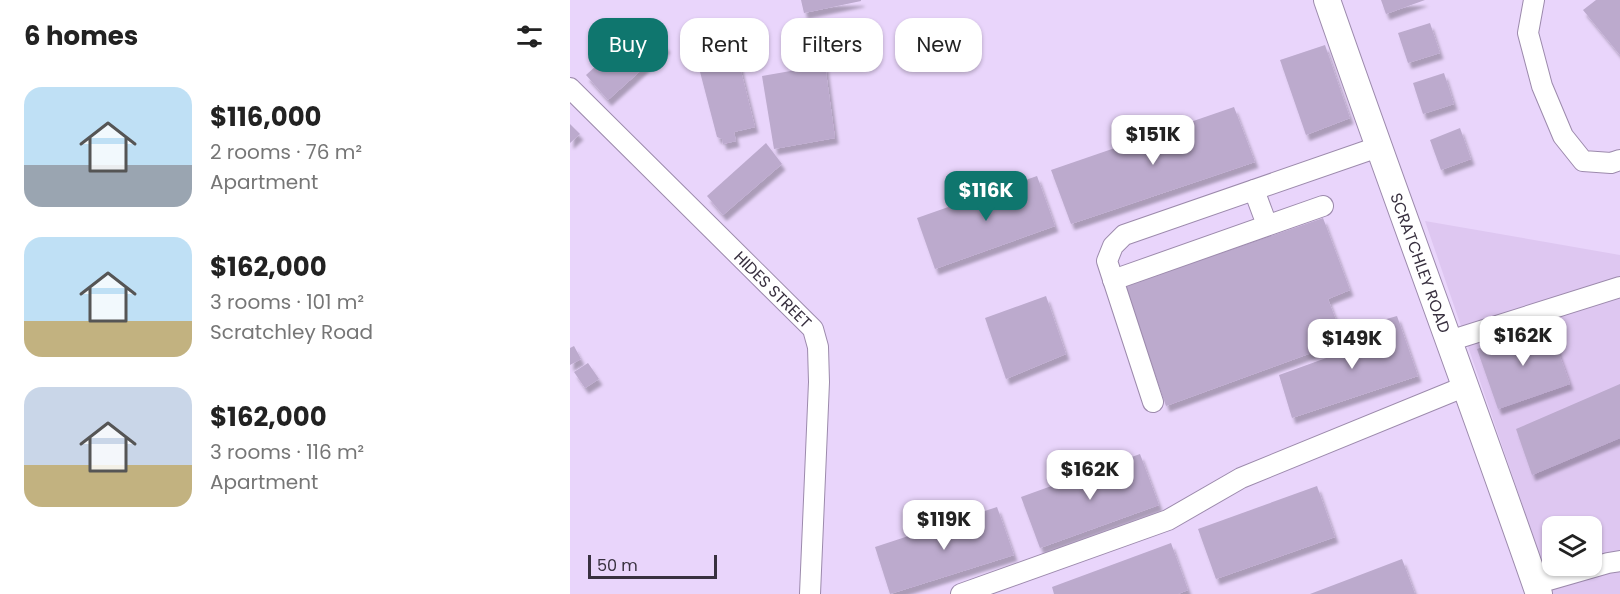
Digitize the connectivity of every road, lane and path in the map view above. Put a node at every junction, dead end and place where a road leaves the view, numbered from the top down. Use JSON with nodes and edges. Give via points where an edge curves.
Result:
{"nodes":[{"id":1,"x":1327,"y":0,"type":"edge"},
{"id":2,"x":1534,"y":0,"type":"edge"},
{"id":3,"x":570,"y":88,"type":"edge"},
{"id":4,"x":1378,"y":147,"type":"junction"},
{"id":5,"x":1620,"y":160,"type":"edge"},
{"id":6,"x":1254,"y":190,"type":"junction"},
{"id":7,"x":1323,"y":206,"type":"dead end"},
{"id":8,"x":1267,"y":225,"type":"junction"},
{"id":9,"x":1113,"y":280,"type":"junction"},
{"id":10,"x":1620,"y":287,"type":"edge"},
{"id":11,"x":1449,"y":341,"type":"junction"},
{"id":12,"x":1466,"y":386,"type":"junction"},
{"id":13,"x":1153,"y":402,"type":"dead end"},
{"id":14,"x":1616,"y":557,"type":"edge"},
{"id":15,"x":1537,"y":589,"type":"edge"},
{"id":16,"x":810,"y":594,"type":"edge"},
{"id":17,"x":961,"y":594,"type":"edge"}],
"edges":[{"from":1,"to":4,"type":"main road","name":"SCRATCHLEY ROAD"},
{"from":2,"to":5,"type":"street","via":[[1528,33],[1542,86],[1563,136],[1583,161]]},
{"from":3,"to":16,"type":"street","name":"HIDES STREET","via":[[813,329],[819,382]]},
{"from":4,"to":6,"type":"street"},
{"from":4,"to":11,"type":"main road","name":"SCRATCHLEY ROAD"},
{"from":6,"to":8,"type":"street"},
{"from":6,"to":9,"type":"street","via":[[1124,235],[1113,246],[1107,261]]},
{"from":7,"to":8,"type":"street"},
{"from":8,"to":9,"type":"street"},
{"from":9,"to":13,"type":"street"},
{"from":10,"to":11,"type":"street"},
{"from":11,"to":12,"type":"main road","name":"SCRATCHLEY ROAD"},
{"from":12,"to":15,"type":"main road","name":"SCRATCHLEY ROAD"},
{"from":12,"to":17,"type":"street","via":[[1241,478],[1168,520]]},
{"from":14,"to":15,"type":"street"}]}
